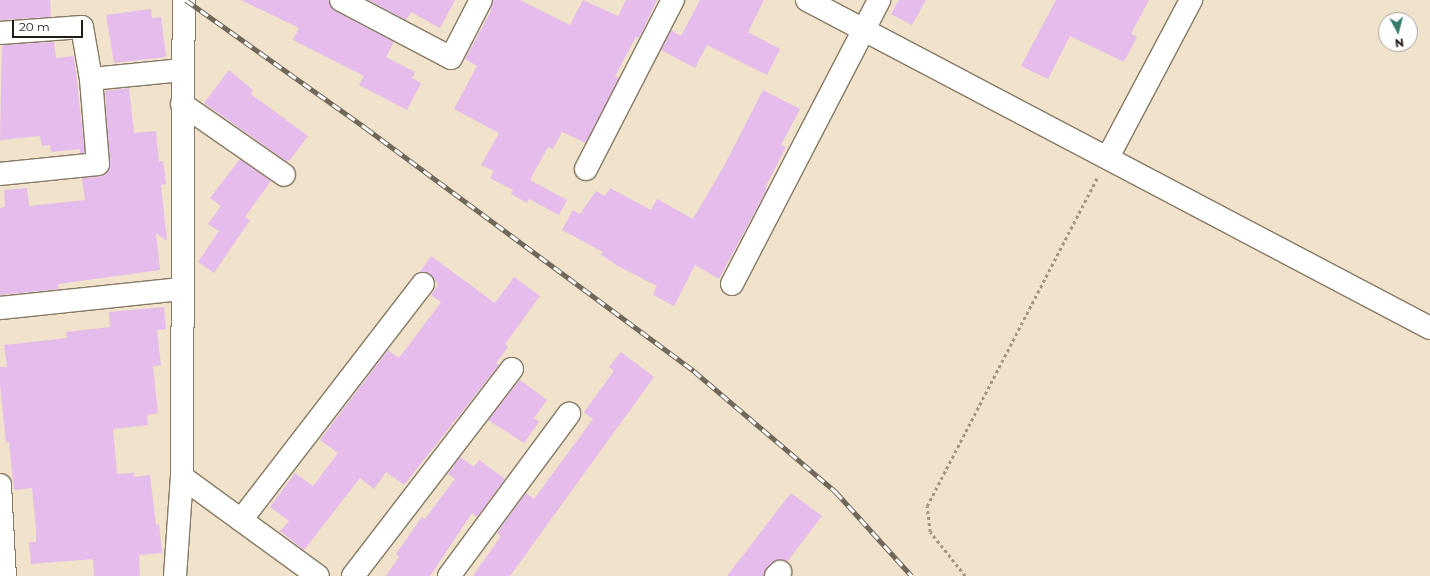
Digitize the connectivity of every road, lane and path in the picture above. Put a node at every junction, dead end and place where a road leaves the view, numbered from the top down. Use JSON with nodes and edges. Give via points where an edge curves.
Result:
{"nodes":[{"id":1,"x":184,"y":0,"type":"edge"},
{"id":2,"x":341,"y":0,"type":"edge"},
{"id":3,"x":481,"y":0,"type":"edge"},
{"id":4,"x":673,"y":0,"type":"edge"},
{"id":5,"x":807,"y":0,"type":"edge"},
{"id":6,"x":880,"y":0,"type":"edge"},
{"id":7,"x":1191,"y":0,"type":"edge"},
{"id":8,"x":864,"y":32,"type":"junction"},
{"id":9,"x":0,"y":33,"type":"edge"},
{"id":10,"x":182,"y":70,"type":"junction"},
{"id":11,"x":91,"y":78,"type":"junction"},
{"id":12,"x":182,"y":104,"type":"junction"},
{"id":13,"x":1108,"y":157,"type":"junction"},
{"id":14,"x":586,"y":168,"type":"dead end"},
{"id":15,"x":0,"y":174,"type":"edge"},
{"id":16,"x":284,"y":175,"type":"dead end"},
{"id":17,"x":423,"y":284,"type":"dead end"},
{"id":18,"x":732,"y":284,"type":"dead end"},
{"id":19,"x":182,"y":289,"type":"junction"},
{"id":20,"x":0,"y":308,"type":"edge"},
{"id":21,"x":1430,"y":328,"type":"edge"},
{"id":22,"x":512,"y":369,"type":"dead end"},
{"id":23,"x":568,"y":414,"type":"dead end"},
{"id":24,"x":182,"y":477,"type":"junction"},
{"id":25,"x":0,"y":485,"type":"edge"},
{"id":26,"x":240,"y":520,"type":"junction"},
{"id":27,"x":4,"y":576,"type":"edge"},
{"id":28,"x":174,"y":576,"type":"edge"},
{"id":29,"x":318,"y":576,"type":"edge"},
{"id":30,"x":353,"y":576,"type":"edge"},
{"id":31,"x":449,"y":576,"type":"edge"},
{"id":32,"x":965,"y":576,"type":"edge"}],
"edges":[{"from":1,"to":10,"type":"street"},
{"from":2,"to":3,"type":"street","via":[[450,58]]},
{"from":4,"to":14,"type":"street"},
{"from":5,"to":8,"type":"street"},
{"from":6,"to":8,"type":"street"},
{"from":7,"to":13,"type":"street"},
{"from":8,"to":13,"type":"street"},
{"from":8,"to":18,"type":"street"},
{"from":9,"to":11,"type":"street","via":[[82,27]]},
{"from":10,"to":11,"type":"street"},
{"from":10,"to":12,"type":"street"},
{"from":11,"to":15,"type":"street","via":[[98,164]]},
{"from":12,"to":16,"type":"street"},
{"from":12,"to":19,"type":"street"},
{"from":13,"to":21,"type":"street"},
{"from":13,"to":32,"type":"path","via":[[927,506],[930,532]]},
{"from":17,"to":26,"type":"street"},
{"from":19,"to":20,"type":"street"},
{"from":19,"to":24,"type":"street"},
{"from":22,"to":30,"type":"street"},
{"from":23,"to":31,"type":"street"},
{"from":24,"to":26,"type":"street"},
{"from":24,"to":28,"type":"street"},
{"from":25,"to":27,"type":"street"},
{"from":26,"to":29,"type":"street"}]}
